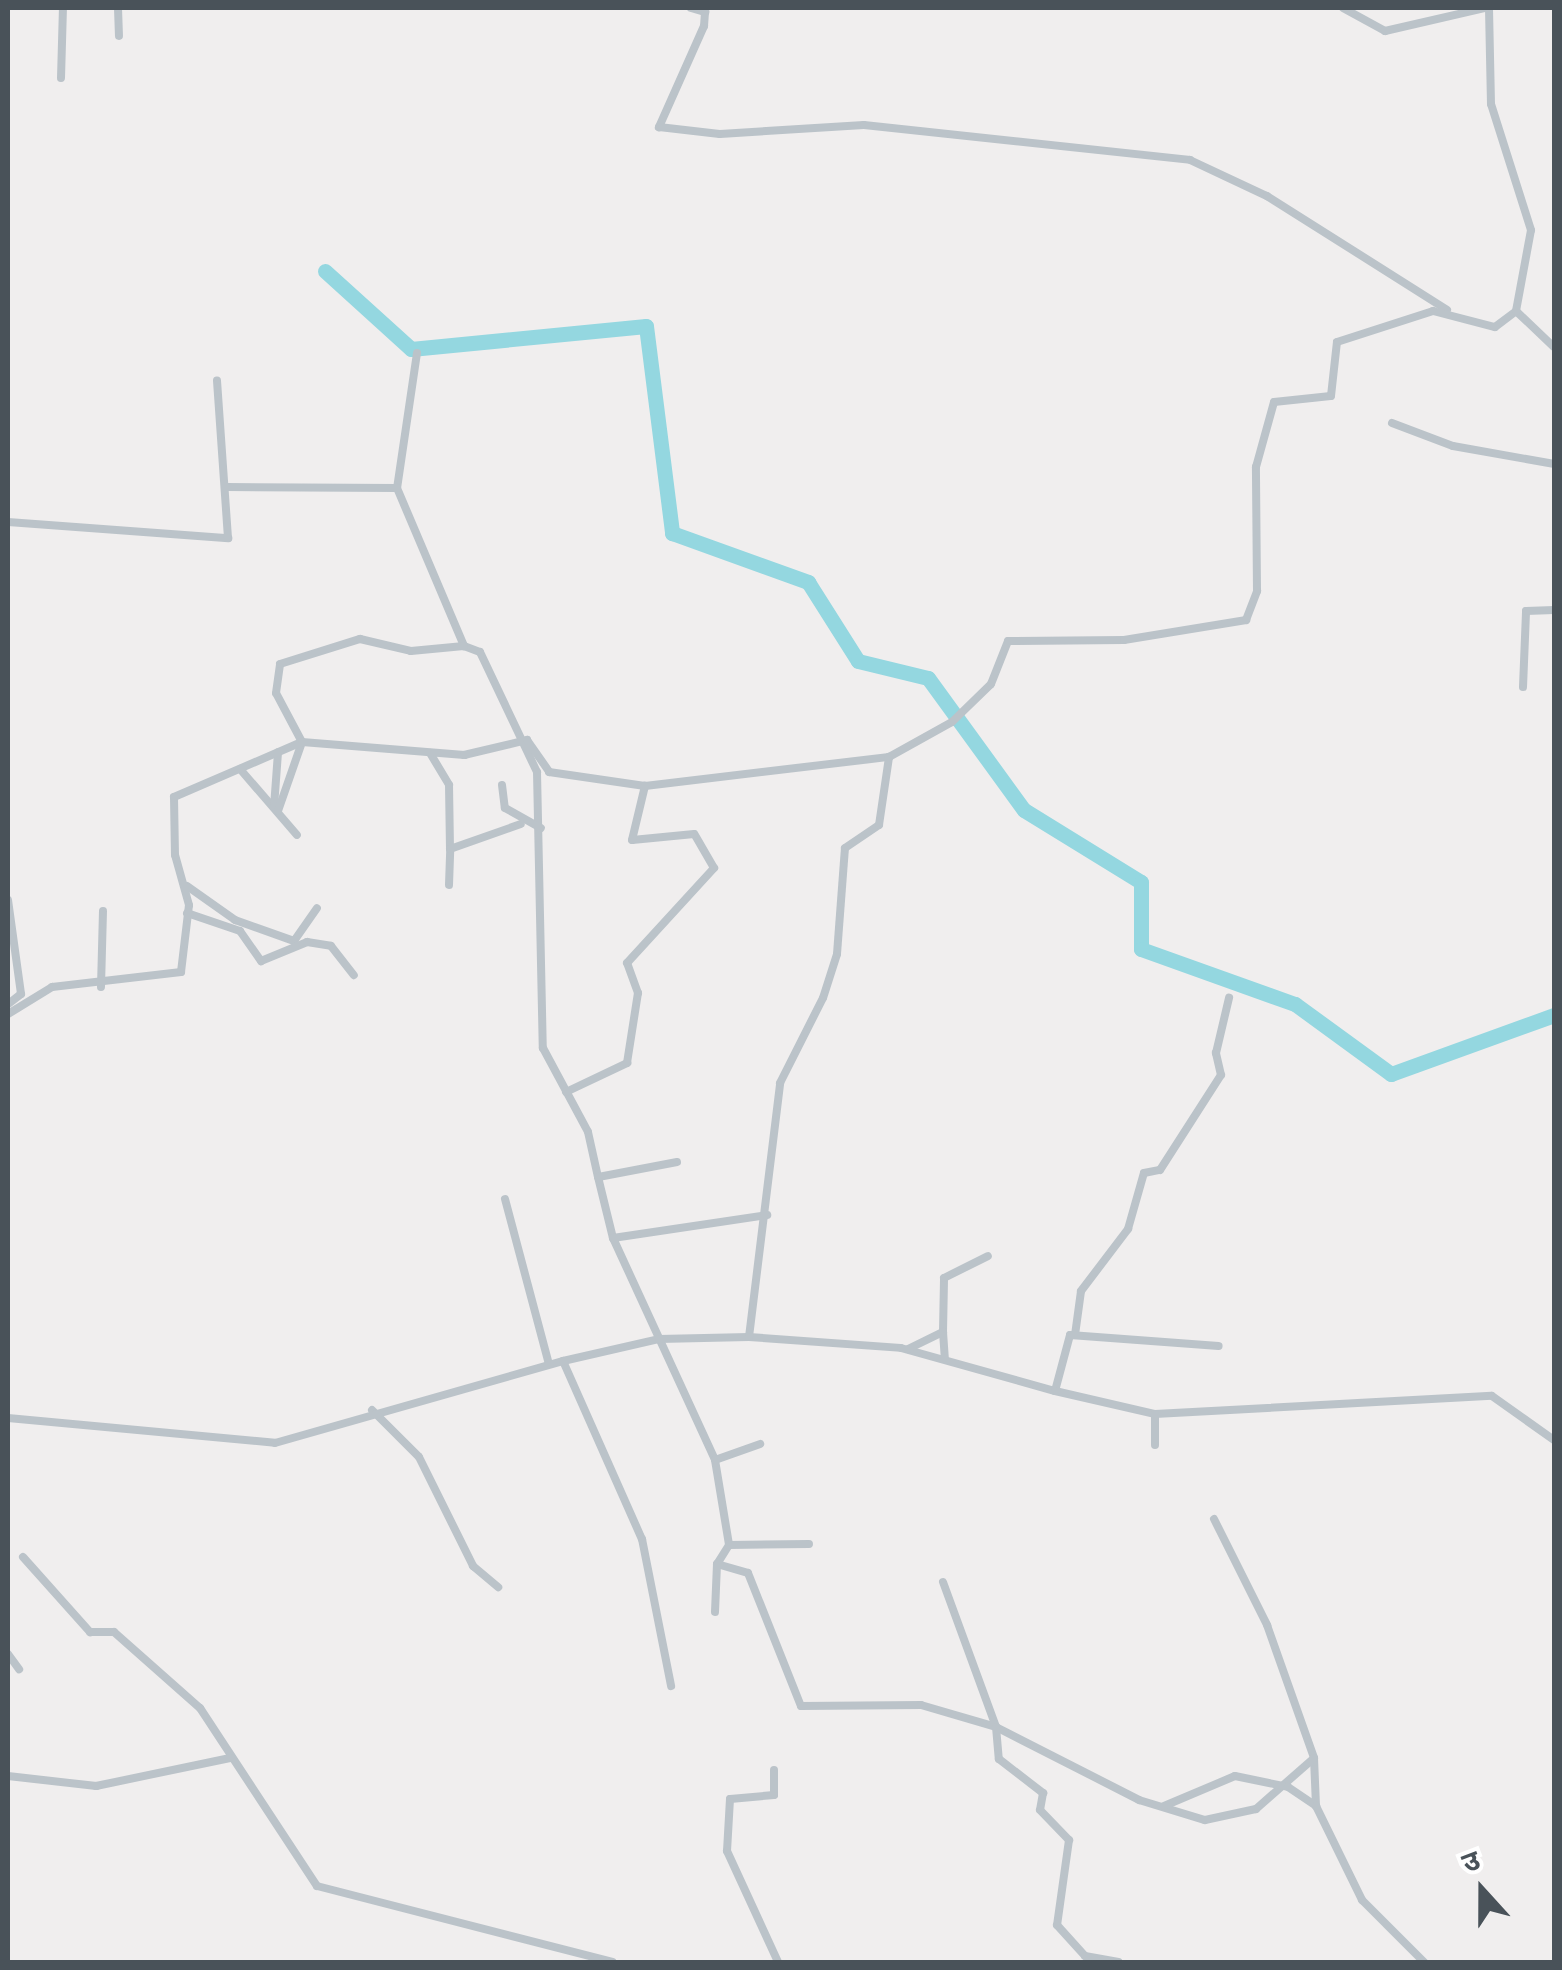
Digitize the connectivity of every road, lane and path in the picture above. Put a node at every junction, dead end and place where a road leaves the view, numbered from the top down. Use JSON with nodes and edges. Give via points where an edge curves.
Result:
{"nodes":[{"id":1,"x":63,"y":8,"type":"edge"},
{"id":2,"x":118,"y":8,"type":"edge"},
{"id":3,"x":691,"y":8,"type":"edge"},
{"id":4,"x":1343,"y":8,"type":"edge"},
{"id":5,"x":1487,"y":8,"type":"edge"},
{"id":6,"x":120,"y":36,"type":"dead end"},
{"id":7,"x":61,"y":78,"type":"dead end"},
{"id":8,"x":1516,"y":311,"type":"junction"},
{"id":9,"x":1449,"y":312,"type":"junction"},
{"id":10,"x":1554,"y":346,"type":"edge"},
{"id":11,"x":418,"y":352,"type":"dead end"},
{"id":12,"x":218,"y":380,"type":"dead end"},
{"id":13,"x":1392,"y":423,"type":"dead end"},
{"id":14,"x":1554,"y":464,"type":"edge"},
{"id":15,"x":227,"y":487,"type":"junction"},
{"id":16,"x":398,"y":488,"type":"junction"},
{"id":17,"x":8,"y":522,"type":"edge"},
{"id":18,"x":1554,"y":610,"type":"edge"},
{"id":19,"x":464,"y":646,"type":"junction"},
{"id":20,"x":1523,"y":687,"type":"dead end"},
{"id":21,"x":526,"y":740,"type":"junction"},
{"id":22,"x":302,"y":742,"type":"junction"},
{"id":23,"x":278,"y":752,"type":"junction"},
{"id":24,"x":430,"y":753,"type":"junction"},
{"id":25,"x":464,"y":755,"type":"junction"},
{"id":26,"x":890,"y":757,"type":"junction"},
{"id":27,"x":240,"y":768,"type":"junction"},
{"id":28,"x":468,"y":770,"type":"dead end"},
{"id":29,"x":502,"y":785,"type":"dead end"},
{"id":30,"x":645,"y":786,"type":"junction"},
{"id":31,"x":276,"y":810,"type":"junction"},
{"id":32,"x":521,"y":824,"type":"junction"},
{"id":33,"x":541,"y":828,"type":"junction"},
{"id":34,"x":297,"y":835,"type":"dead end"},
{"id":35,"x":450,"y":849,"type":"junction"},
{"id":36,"x":449,"y":884,"type":"dead end"},
{"id":37,"x":187,"y":886,"type":"junction"},
{"id":38,"x":8,"y":902,"type":"edge"},
{"id":39,"x":318,"y":908,"type":"dead end"},
{"id":40,"x":103,"y":912,"type":"dead end"},
{"id":41,"x":187,"y":913,"type":"junction"},
{"id":42,"x":354,"y":975,"type":"dead end"},
{"id":43,"x":100,"y":987,"type":"junction"},
{"id":44,"x":1229,"y":998,"type":"dead end"},
{"id":45,"x":8,"y":1004,"type":"edge"},
{"id":46,"x":8,"y":1014,"type":"edge"},
{"id":47,"x":566,"y":1092,"type":"junction"},
{"id":48,"x":677,"y":1162,"type":"dead end"},
{"id":49,"x":598,"y":1177,"type":"junction"},
{"id":50,"x":506,"y":1199,"type":"dead end"},
{"id":51,"x":767,"y":1215,"type":"junction"},
{"id":52,"x":614,"y":1238,"type":"junction"},
{"id":53,"x":988,"y":1256,"type":"dead end"},
{"id":54,"x":942,"y":1332,"type":"junction"},
{"id":55,"x":1074,"y":1335,"type":"junction"},
{"id":56,"x":749,"y":1337,"type":"junction"},
{"id":57,"x":660,"y":1339,"type":"junction"},
{"id":58,"x":1219,"y":1346,"type":"dead end"},
{"id":59,"x":906,"y":1349,"type":"junction"},
{"id":60,"x":946,"y":1358,"type":"junction"},
{"id":61,"x":563,"y":1361,"type":"junction"},
{"id":62,"x":549,"y":1364,"type":"junction"},
{"id":63,"x":1055,"y":1392,"type":"junction"},
{"id":64,"x":372,"y":1410,"type":"junction"},
{"id":65,"x":1155,"y":1414,"type":"junction"},
{"id":66,"x":8,"y":1418,"type":"edge"},
{"id":67,"x":1554,"y":1440,"type":"edge"},
{"id":68,"x":760,"y":1444,"type":"dead end"},
{"id":69,"x":1155,"y":1445,"type":"dead end"},
{"id":70,"x":715,"y":1460,"type":"junction"},
{"id":71,"x":1214,"y":1519,"type":"dead end"},
{"id":72,"x":809,"y":1544,"type":"dead end"},
{"id":73,"x":730,"y":1546,"type":"junction"},
{"id":74,"x":22,"y":1557,"type":"dead end"},
{"id":75,"x":717,"y":1564,"type":"junction"},
{"id":76,"x":943,"y":1582,"type":"dead end"},
{"id":77,"x":498,"y":1587,"type":"dead end"},
{"id":78,"x":714,"y":1612,"type":"dead end"},
{"id":79,"x":8,"y":1654,"type":"edge"},
{"id":80,"x":19,"y":1669,"type":"dead end"},
{"id":81,"x":670,"y":1686,"type":"dead end"},
{"id":82,"x":996,"y":1727,"type":"junction"},
{"id":83,"x":230,"y":1758,"type":"junction"},
{"id":84,"x":1314,"y":1758,"type":"junction"},
{"id":85,"x":774,"y":1770,"type":"dead end"},
{"id":86,"x":8,"y":1776,"type":"edge"},
{"id":87,"x":1288,"y":1787,"type":"junction"},
{"id":88,"x":1164,"y":1806,"type":"junction"},
{"id":89,"x":1316,"y":1806,"type":"junction"},
{"id":90,"x":610,"y":1962,"type":"edge"},
{"id":91,"x":778,"y":1962,"type":"edge"},
{"id":92,"x":1118,"y":1962,"type":"edge"},
{"id":93,"x":1424,"y":1962,"type":"edge"}],
"edges":[{"from":1,"to":7,"type":"street"},
{"from":2,"to":6,"type":"street"},
{"from":3,"to":9,"type":"street","via":[[705,12],[704,26],[659,127],[720,134],[864,126],[1190,160],[1266,196]]},
{"from":4,"to":5,"type":"street","via":[[1385,30]]},
{"from":5,"to":8,"type":"street","via":[[1491,104],[1530,230]]},
{"from":8,"to":9,"type":"street","via":[[1495,327],[1471,326]]},
{"from":8,"to":10,"type":"street"},
{"from":9,"to":26,"type":"street","via":[[1336,342],[1331,396],[1274,402],[1256,467],[1257,592],[1246,620],[1124,640],[1008,641],[991,684],[952,722]]},
{"from":11,"to":16,"type":"street"},
{"from":12,"to":15,"type":"street"},
{"from":13,"to":14,"type":"street","via":[[1454,446]]},
{"from":15,"to":16,"type":"street"},
{"from":15,"to":17,"type":"street","via":[[228,538]]},
{"from":16,"to":19,"type":"street"},
{"from":18,"to":20,"type":"street","via":[[1526,611]]},
{"from":19,"to":21,"type":"street","via":[[480,652]]},
{"from":19,"to":22,"type":"street","via":[[411,652],[360,639],[280,664],[276,693]]},
{"from":21,"to":25,"type":"street"},
{"from":21,"to":30,"type":"street","via":[[548,772]]},
{"from":21,"to":33,"type":"street"},
{"from":22,"to":23,"type":"street"},
{"from":22,"to":24,"type":"street"},
{"from":22,"to":31,"type":"street"},
{"from":23,"to":27,"type":"street"},
{"from":23,"to":31,"type":"street"},
{"from":24,"to":25,"type":"street"},
{"from":24,"to":35,"type":"street","via":[[449,785]]},
{"from":25,"to":28,"type":"street"},
{"from":26,"to":30,"type":"street"},
{"from":26,"to":51,"type":"street","via":[[879,825],[846,848],[836,954],[822,998],[780,1082]]},
{"from":27,"to":31,"type":"street"},
{"from":27,"to":37,"type":"street","via":[[174,796],[175,856]]},
{"from":29,"to":32,"type":"street","via":[[505,808]]},
{"from":30,"to":47,"type":"street","via":[[632,840],[694,834],[714,868],[627,964],[638,993],[627,1063]]},
{"from":31,"to":34,"type":"street"},
{"from":32,"to":33,"type":"street"},
{"from":32,"to":35,"type":"street"},
{"from":33,"to":47,"type":"street","via":[[543,1048]]},
{"from":35,"to":36,"type":"street"},
{"from":37,"to":39,"type":"street","via":[[235,920],[294,941]]},
{"from":37,"to":41,"type":"street"},
{"from":38,"to":45,"type":"street","via":[[20,994]]},
{"from":40,"to":43,"type":"street"},
{"from":41,"to":42,"type":"street","via":[[240,931],[262,961],[307,942],[332,946]]},
{"from":41,"to":43,"type":"street","via":[[182,972]]},
{"from":43,"to":46,"type":"street","via":[[30,994]]},
{"from":44,"to":55,"type":"street","via":[[1216,1053],[1221,1075],[1160,1170],[1144,1173],[1128,1229],[1081,1291]]},
{"from":47,"to":49,"type":"street"},
{"from":48,"to":49,"type":"street"},
{"from":49,"to":52,"type":"street"},
{"from":50,"to":62,"type":"street"},
{"from":51,"to":52,"type":"street"},
{"from":51,"to":56,"type":"street"},
{"from":52,"to":57,"type":"street"},
{"from":53,"to":54,"type":"street","via":[[944,1278]]},
{"from":54,"to":59,"type":"street"},
{"from":54,"to":60,"type":"street"},
{"from":55,"to":58,"type":"street"},
{"from":55,"to":63,"type":"street"},
{"from":56,"to":57,"type":"street"},
{"from":56,"to":59,"type":"street"},
{"from":57,"to":61,"type":"street"},
{"from":57,"to":70,"type":"street"},
{"from":59,"to":60,"type":"street"},
{"from":60,"to":63,"type":"street"},
{"from":61,"to":62,"type":"street"},
{"from":61,"to":81,"type":"street","via":[[642,1539]]},
{"from":62,"to":64,"type":"street"},
{"from":63,"to":65,"type":"street"},
{"from":64,"to":66,"type":"street","via":[[275,1443]]},
{"from":64,"to":77,"type":"street","via":[[419,1458],[473,1566]]},
{"from":65,"to":67,"type":"street","via":[[1492,1396]]},
{"from":65,"to":69,"type":"street"},
{"from":68,"to":70,"type":"street"},
{"from":70,"to":73,"type":"street"},
{"from":71,"to":84,"type":"street","via":[[1267,1625]]},
{"from":72,"to":73,"type":"street"},
{"from":73,"to":75,"type":"street"},
{"from":74,"to":83,"type":"street","via":[[90,1632],[114,1632],[200,1708]]},
{"from":75,"to":78,"type":"street"},
{"from":75,"to":82,"type":"street","via":[[748,1573],[800,1706],[920,1705]]},
{"from":76,"to":82,"type":"street"},
{"from":79,"to":80,"type":"street"},
{"from":82,"to":88,"type":"street"},
{"from":82,"to":92,"type":"street","via":[[999,1759],[1044,1794],[1040,1810],[1069,1840],[1056,1926],[1085,1956]]},
{"from":83,"to":86,"type":"street","via":[[96,1786]]},
{"from":83,"to":90,"type":"street","via":[[317,1886]]},
{"from":84,"to":87,"type":"street"},
{"from":84,"to":89,"type":"street"},
{"from":85,"to":91,"type":"street","via":[[774,1796],[730,1799],[726,1850]]},
{"from":87,"to":88,"type":"street","via":[[1234,1776]]},
{"from":87,"to":88,"type":"street","via":[[1256,1809],[1205,1820]]},
{"from":87,"to":89,"type":"street"},
{"from":89,"to":93,"type":"street","via":[[1362,1900]]}]}
